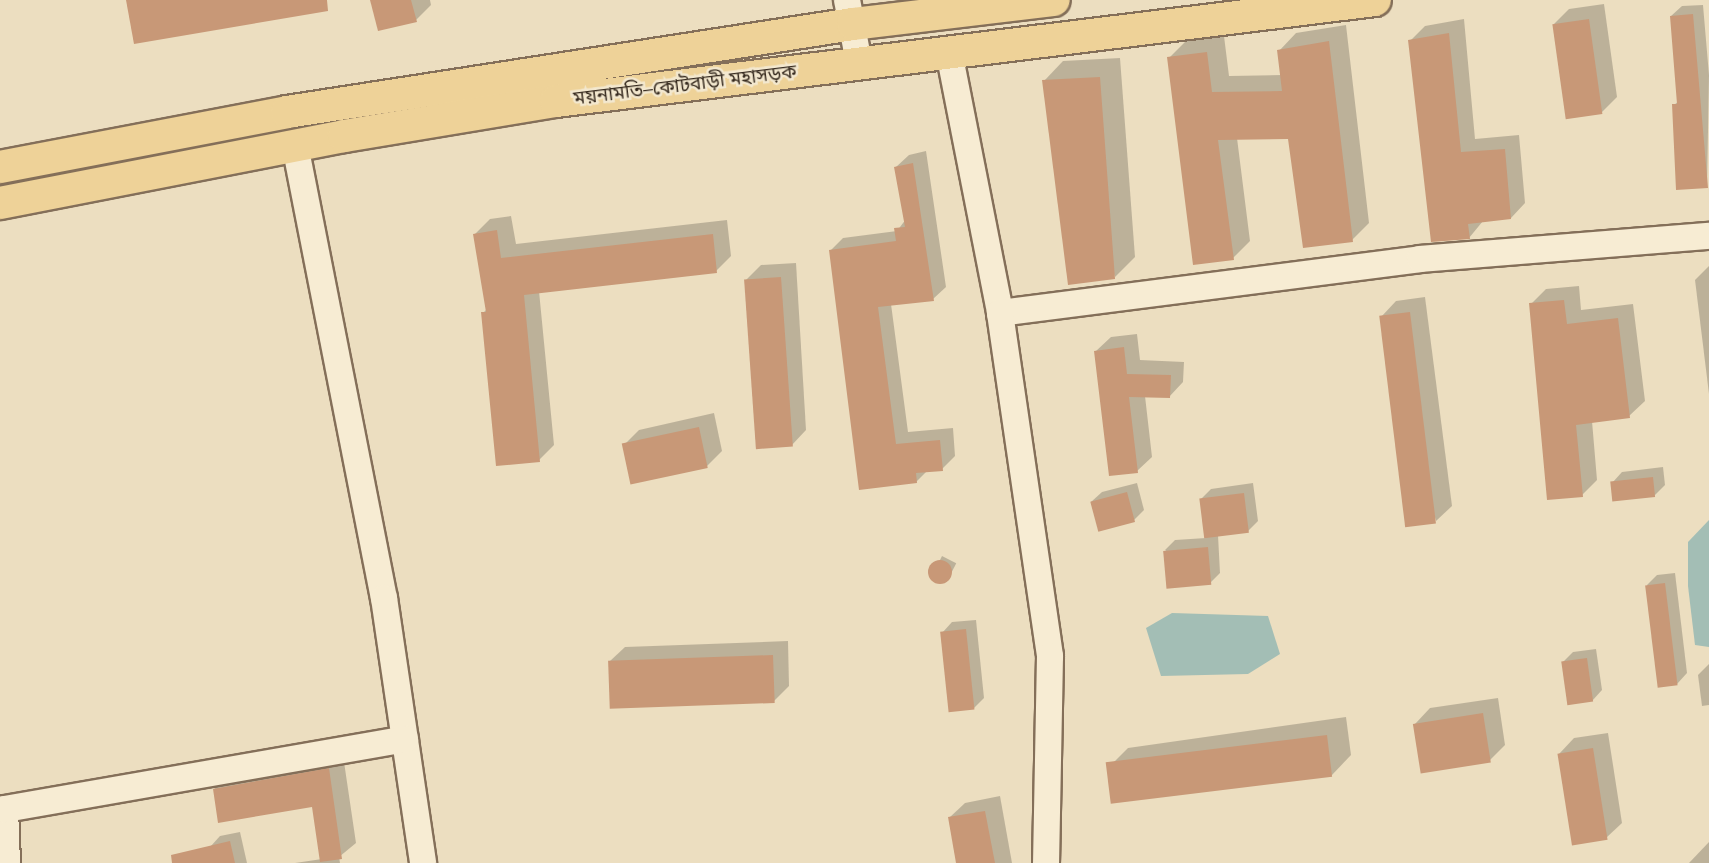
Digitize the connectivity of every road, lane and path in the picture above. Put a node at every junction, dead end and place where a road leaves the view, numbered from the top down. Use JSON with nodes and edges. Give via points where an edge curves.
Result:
{"nodes":[{"id":1,"x":1054,"y":0,"type":"edge"},
{"id":2,"x":1375,"y":0,"type":"edge"},
{"id":3,"x":850,"y":12,"type":"edge"},
{"id":4,"x":949,"y":52,"type":"junction"},
{"id":5,"x":859,"y":63,"type":"junction"},
{"id":6,"x":295,"y":145,"type":"junction"},
{"id":7,"x":0,"y":167,"type":"edge"},
{"id":8,"x":0,"y":203,"type":"edge"},
{"id":9,"x":1709,"y":236,"type":"edge"},
{"id":10,"x":1000,"y":313,"type":"junction"},
{"id":11,"x":405,"y":738,"type":"junction"},
{"id":12,"x":7,"y":863,"type":"edge"},
{"id":13,"x":423,"y":863,"type":"edge"},
{"id":14,"x":1046,"y":863,"type":"edge"}],
"edges":[{"from":1,"to":3,"type":"main road","name":"ময়নামতি–কোটবাড়ী মহাসড়ক"},
{"from":2,"to":4,"type":"main road","name":"ময়নামতি–কোটবাড়ী মহাসড়ক"},
{"from":3,"to":5,"type":"street"},
{"from":3,"to":7,"type":"main road","name":"ময়নামতি–কোটবাড়ী মহাসড়ক"},
{"from":4,"to":5,"type":"main road","name":"ময়নামতি–কোটবাড়ী মহাসড়ক"},
{"from":4,"to":10,"type":"street"},
{"from":5,"to":6,"type":"main road","name":"ময়নামতি–কোটবাড়ী মহাসড়ক","via":[[556,101]]},
{"from":6,"to":8,"type":"main road","name":"ময়নামতি–কোটবাড়ী মহাসড়ক"},
{"from":6,"to":11,"type":"street","via":[[384,598]]},
{"from":9,"to":10,"type":"street","via":[[1420,259]]},
{"from":10,"to":14,"type":"street","via":[[1050,656]]},
{"from":11,"to":12,"type":"street","via":[[5,809]]},
{"from":11,"to":13,"type":"street"}]}
